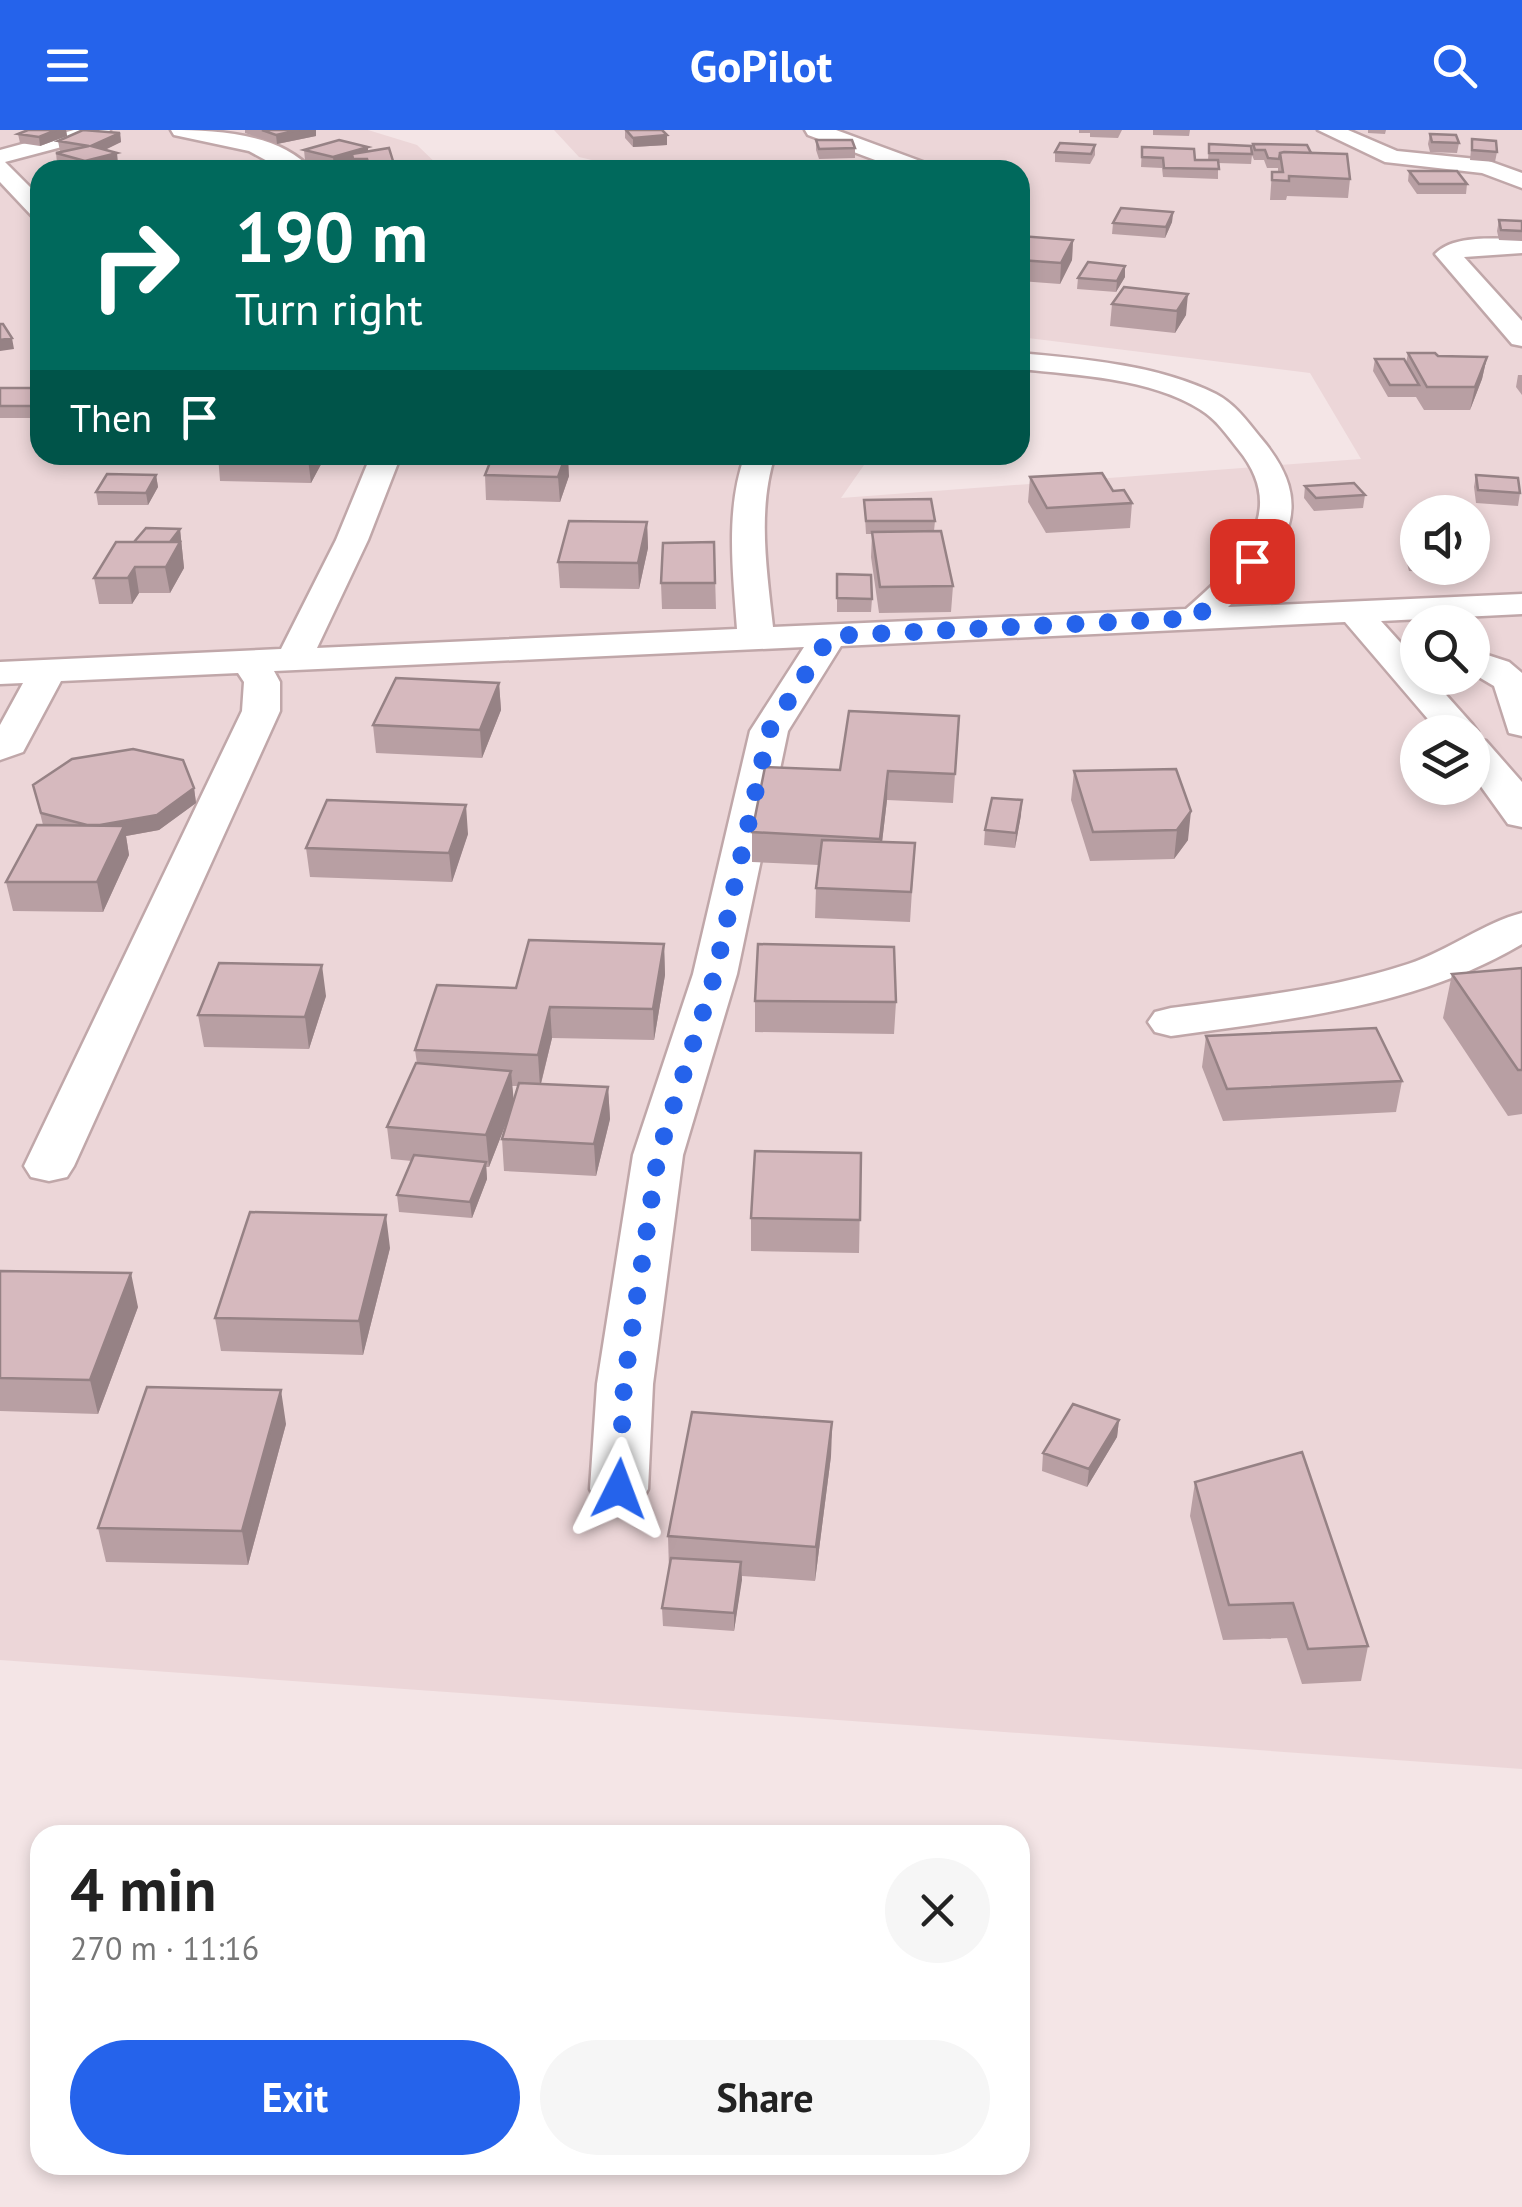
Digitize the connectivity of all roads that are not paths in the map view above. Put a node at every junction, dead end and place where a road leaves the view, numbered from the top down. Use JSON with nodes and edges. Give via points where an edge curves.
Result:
{"nodes":[{"id":1,"x":99,"y":130,"type":"edge"},
{"id":2,"x":182,"y":130,"type":"edge"},
{"id":3,"x":816,"y":130,"type":"edge"},
{"id":4,"x":1329,"y":130,"type":"edge"},
{"id":5,"x":1408,"y":133,"type":"dead end"},
{"id":6,"x":1358,"y":142,"type":"junction"},
{"id":7,"x":0,"y":158,"type":"edge"},
{"id":8,"x":288,"y":160,"type":"edge"},
{"id":9,"x":896,"y":160,"type":"edge"},
{"id":10,"x":0,"y":168,"type":"edge"},
{"id":11,"x":1522,"y":180,"type":"edge"},
{"id":12,"x":30,"y":200,"type":"edge"},
{"id":13,"x":1522,"y":246,"type":"edge"},
{"id":14,"x":1522,"y":338,"type":"edge"},
{"id":15,"x":1030,"y":362,"type":"edge"},
{"id":16,"x":382,"y":465,"type":"edge"},
{"id":17,"x":758,"y":465,"type":"edge"},
{"id":18,"x":1522,"y":604,"type":"edge"},
{"id":19,"x":1353,"y":610,"type":"junction"},
{"id":20,"x":1196,"y":618,"type":"junction"},
{"id":21,"x":830,"y":636,"type":"junction"},
{"id":22,"x":756,"y":639,"type":"junction"},
{"id":23,"x":1400,"y":647,"type":"edge"},
{"id":24,"x":294,"y":659,"type":"junction"},
{"id":25,"x":250,"y":662,"type":"junction"},
{"id":26,"x":1490,"y":667,"type":"edge"},
{"id":27,"x":46,"y":672,"type":"junction"},
{"id":28,"x":0,"y":673,"type":"edge"},
{"id":29,"x":1522,"y":725,"type":"edge"},
{"id":30,"x":3,"y":754,"type":"edge"},
{"id":31,"x":1490,"y":768,"type":"edge"},
{"id":32,"x":1518,"y":798,"type":"edge"},
{"id":33,"x":1522,"y":926,"type":"edge"},
{"id":34,"x":1171,"y":1022,"type":"dead end"},
{"id":35,"x":48,"y":1166,"type":"dead end"},
{"id":36,"x":619,"y":1489,"type":"dead end"}],
"edges":[{"from":1,"to":7,"type":"street"},
{"from":2,"to":8,"type":"street"},
{"from":3,"to":9,"type":"street"},
{"from":4,"to":6,"type":"street"},
{"from":5,"to":6,"type":"street"},
{"from":6,"to":11,"type":"street","via":[[1394,157],[1501,169]]},
{"from":10,"to":12,"type":"street"},
{"from":13,"to":14,"type":"street","via":[[1448,254]]},
{"from":15,"to":20,"type":"street","via":[[1136,378],[1204,400],[1259,454],[1277,487],[1265,538]]},
{"from":16,"to":24,"type":"street"},
{"from":17,"to":22,"type":"street","via":[[750,541]]},
{"from":18,"to":19,"type":"street"},
{"from":19,"to":20,"type":"street"},
{"from":19,"to":23,"type":"street"},
{"from":20,"to":21,"type":"street"},
{"from":21,"to":22,"type":"street"},
{"from":21,"to":36,"type":"street","via":[[769,731],[715,974],[658,1155],[624,1384]]},
{"from":22,"to":24,"type":"street"},
{"from":24,"to":25,"type":"street"},
{"from":25,"to":27,"type":"street"},
{"from":25,"to":35,"type":"street","via":[[262,682],[261,712]]},
{"from":26,"to":29,"type":"street","via":[[1508,677]]},
{"from":27,"to":28,"type":"street"},
{"from":27,"to":30,"type":"street"},
{"from":31,"to":32,"type":"street"},
{"from":33,"to":34,"type":"street","via":[[1488,949],[1411,980],[1345,997]]}]}
